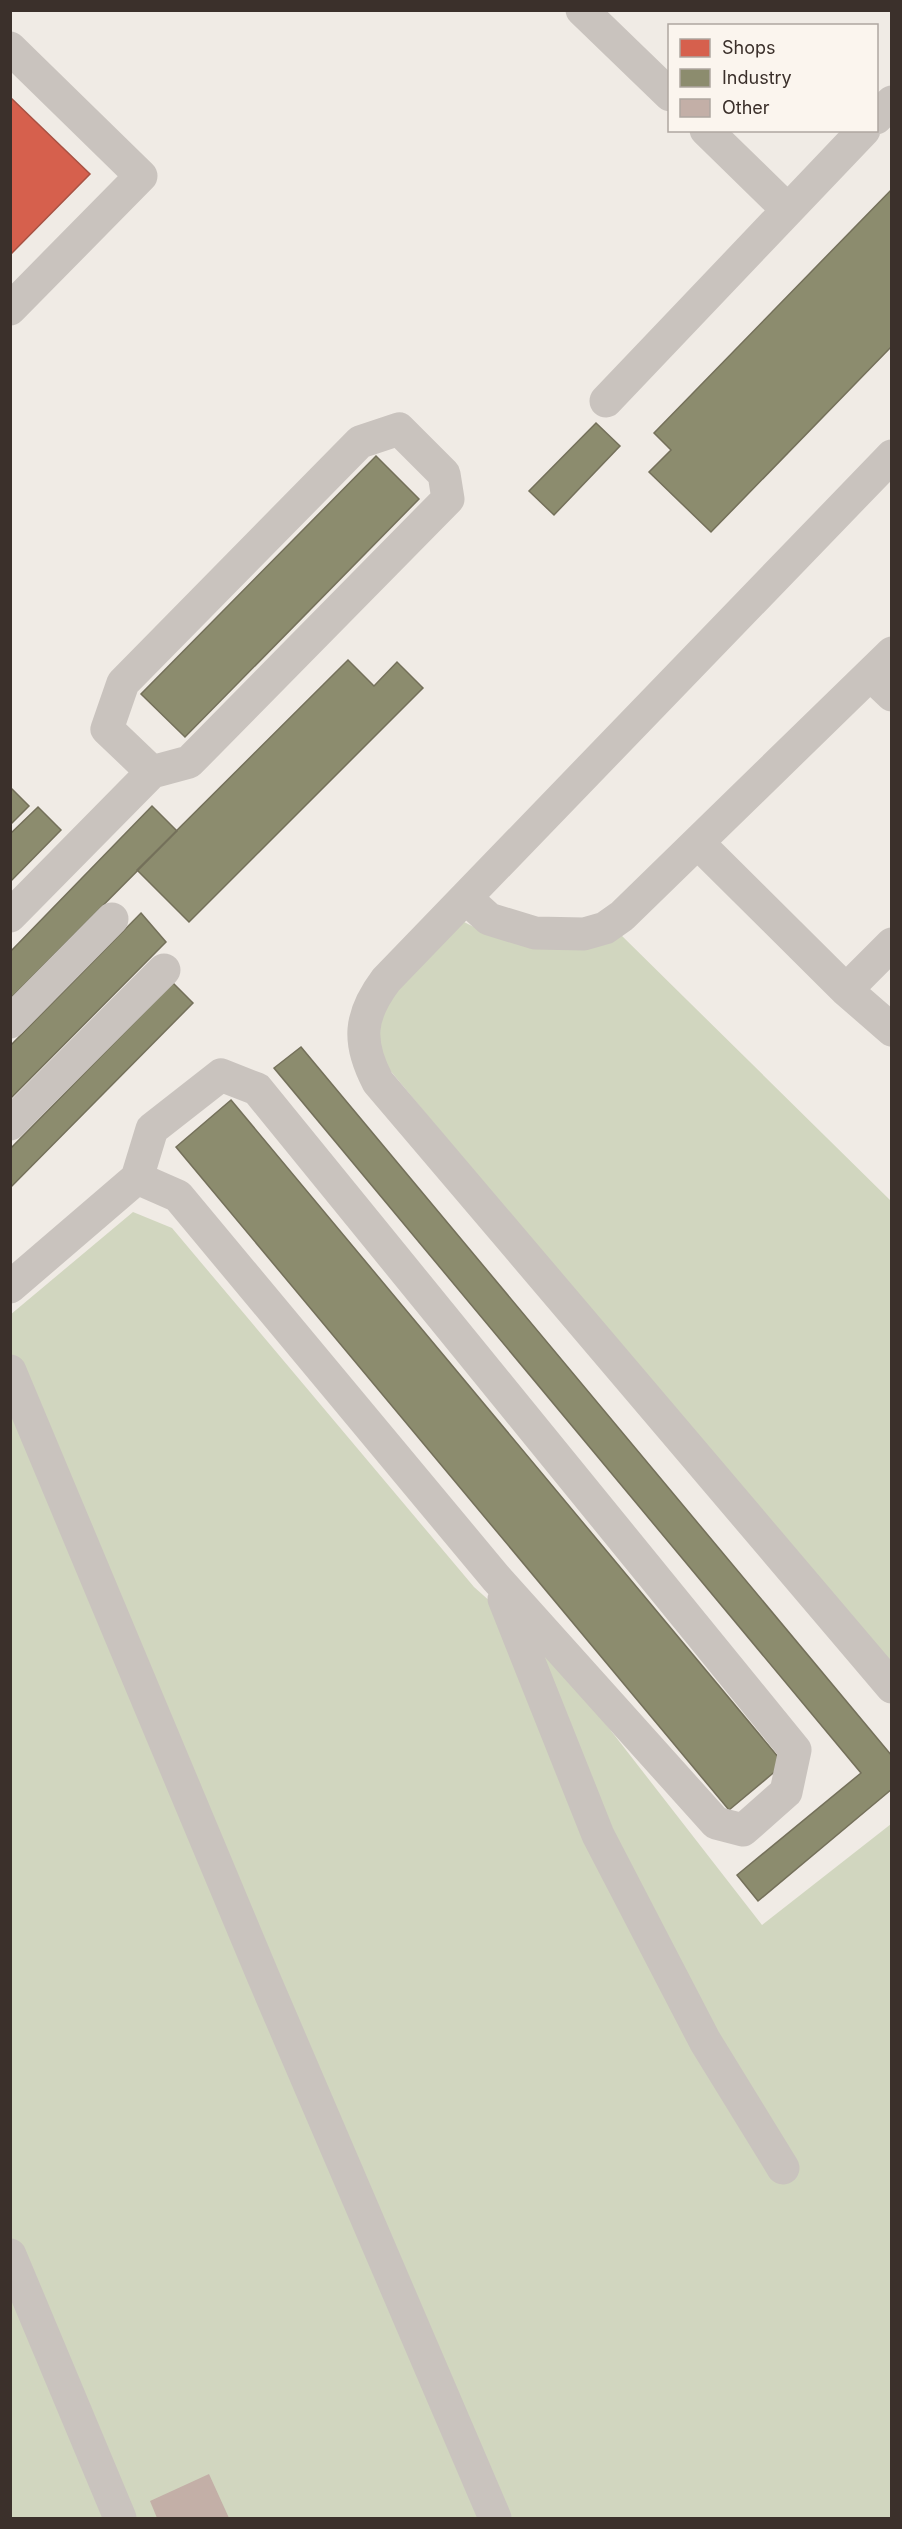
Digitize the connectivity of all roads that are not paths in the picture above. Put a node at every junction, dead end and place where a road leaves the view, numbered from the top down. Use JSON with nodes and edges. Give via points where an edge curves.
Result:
{"nodes":[{"id":1,"x":582,"y":10,"type":"edge"},
{"id":2,"x":10,"y":48,"type":"edge"},
{"id":3,"x":668,"y":94,"type":"edge"},
{"id":4,"x":891,"y":102,"type":"edge"},
{"id":5,"x":878,"y":116,"type":"edge"},
{"id":6,"x":708,"y":132,"type":"edge"},
{"id":7,"x":862,"y":132,"type":"edge"},
{"id":8,"x":788,"y":210,"type":"junction"},
{"id":9,"x":10,"y":309,"type":"edge"},
{"id":10,"x":606,"y":401,"type":"dead end"},
{"id":11,"x":891,"y":456,"type":"edge"},
{"id":12,"x":884,"y":674,"type":"edge"},
{"id":13,"x":152,"y":772,"type":"junction"},
{"id":14,"x":698,"y":843,"type":"junction"},
{"id":15,"x":467,"y":899,"type":"junction"},
{"id":16,"x":10,"y":916,"type":"edge"},
{"id":17,"x":112,"y":919,"type":"dead end"},
{"id":18,"x":891,"y":944,"type":"edge"},
{"id":19,"x":164,"y":970,"type":"dead end"},
{"id":20,"x":846,"y":990,"type":"junction"},
{"id":21,"x":10,"y":1022,"type":"edge"},
{"id":22,"x":891,"y":1030,"type":"edge"},
{"id":23,"x":10,"y":1124,"type":"edge"},
{"id":24,"x":137,"y":1178,"type":"junction"},
{"id":25,"x":10,"y":1287,"type":"edge"},
{"id":26,"x":10,"y":1371,"type":"edge"},
{"id":27,"x":496,"y":1578,"type":"junction"},
{"id":28,"x":891,"y":1687,"type":"edge"},
{"id":29,"x":783,"y":2168,"type":"dead end"},
{"id":30,"x":10,"y":2255,"type":"edge"},
{"id":31,"x":120,"y":2518,"type":"edge"},
{"id":32,"x":495,"y":2518,"type":"edge"}],
"edges":[{"from":1,"to":3,"type":"lane"},
{"from":2,"to":9,"type":"lane","via":[[141,176]]},
{"from":4,"to":5,"type":"lane"},
{"from":6,"to":8,"type":"lane"},
{"from":7,"to":8,"type":"lane"},
{"from":8,"to":10,"type":"lane"},
{"from":11,"to":15,"type":"lane"},
{"from":12,"to":14,"type":"lane"},
{"from":13,"to":13,"type":"lane","via":[[189,762],[448,499],[444,474],[399,429],[360,442],[123,683],[107,729]]},
{"from":13,"to":16,"type":"lane"},
{"from":14,"to":15,"type":"lane","via":[[622,916],[605,928],[585,934],[535,933],[516,928],[489,919]]},
{"from":14,"to":20,"type":"lane"},
{"from":15,"to":28,"type":"lane","via":[[375,995],[365,1017],[363,1039],[373,1073]]},
{"from":17,"to":21,"type":"lane"},
{"from":18,"to":20,"type":"lane"},
{"from":19,"to":23,"type":"lane"},
{"from":20,"to":22,"type":"lane"},
{"from":24,"to":25,"type":"lane"},
{"from":24,"to":27,"type":"lane","via":[[178,1196]]},
{"from":24,"to":27,"type":"lane","via":[[152,1129],[221,1075],[258,1089],[795,1750],[786,1792],[744,1830],[716,1823]]},
{"from":26,"to":32,"type":"lane"},
{"from":27,"to":29,"type":"lane","via":[[598,1835],[705,2041]]},
{"from":30,"to":31,"type":"lane"}]}
